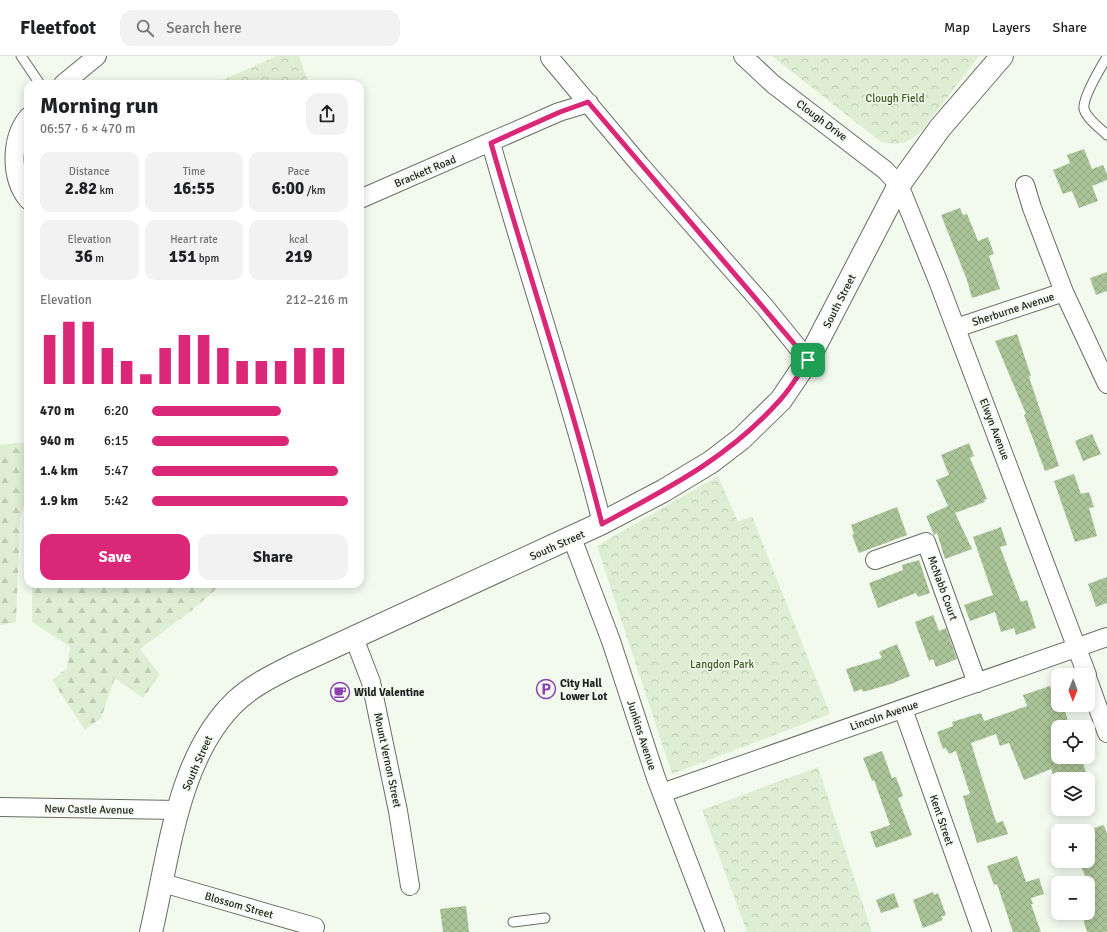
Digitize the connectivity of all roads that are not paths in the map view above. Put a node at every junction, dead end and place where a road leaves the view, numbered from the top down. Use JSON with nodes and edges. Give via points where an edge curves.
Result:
{"nodes":[{"id":1,"x":21,"y":56,"type":"edge"},
{"id":2,"x":97,"y":56,"type":"edge"},
{"id":3,"x":743,"y":56,"type":"edge"},
{"id":4,"x":1002,"y":56,"type":"edge"},
{"id":5,"x":1107,"y":57,"type":"edge"},
{"id":6,"x":550,"y":58,"type":"dead end"},
{"id":7,"x":37,"y":80,"type":"edge"},
{"id":8,"x":68,"y":80,"type":"edge"},
{"id":9,"x":588,"y":102,"type":"junction"},
{"id":10,"x":24,"y":125,"type":"edge"},
{"id":11,"x":1107,"y":135,"type":"edge"},
{"id":12,"x":491,"y":143,"type":"junction"},
{"id":13,"x":899,"y":185,"type":"junction"},
{"id":14,"x":1026,"y":185,"type":"dead end"},
{"id":15,"x":24,"y":193,"type":"edge"},
{"id":16,"x":364,"y":197,"type":"edge"},
{"id":17,"x":1064,"y":292,"type":"junction"},
{"id":18,"x":956,"y":328,"type":"junction"},
{"id":19,"x":808,"y":360,"type":"junction"},
{"id":20,"x":1107,"y":384,"type":"edge"},
{"id":21,"x":602,"y":524,"type":"junction"},
{"id":22,"x":572,"y":538,"type":"junction"},
{"id":23,"x":876,"y":560,"type":"dead end"},
{"id":24,"x":1107,"y":637,"type":"edge"},
{"id":25,"x":354,"y":638,"type":"junction"},
{"id":26,"x":1077,"y":647,"type":"junction"},
{"id":27,"x":1084,"y":668,"type":"edge"},
{"id":28,"x":977,"y":683,"type":"junction"},
{"id":29,"x":1095,"y":700,"type":"edge"},
{"id":30,"x":903,"y":709,"type":"junction"},
{"id":31,"x":1107,"y":734,"type":"edge"},
{"id":32,"x":662,"y":793,"type":"junction"},
{"id":33,"x":0,"y":807,"type":"edge"},
{"id":34,"x":178,"y":810,"type":"junction"},
{"id":35,"x":162,"y":883,"type":"junction"},
{"id":36,"x":410,"y":886,"type":"dead end"},
{"id":37,"x":545,"y":918,"type":"dead end"},
{"id":38,"x":513,"y":922,"type":"dead end"},
{"id":39,"x":315,"y":927,"type":"dead end"},
{"id":40,"x":151,"y":932,"type":"edge"},
{"id":41,"x":715,"y":932,"type":"edge"},
{"id":42,"x":982,"y":932,"type":"edge"}],
"edges":[{"from":1,"to":7,"type":"lane"},
{"from":2,"to":8,"type":"street"},
{"from":3,"to":13,"type":"street","name":"Clough Drive","via":[[774,84],[885,170]]},
{"from":4,"to":13,"type":"street","name":"South Street","via":[[940,128]]},
{"from":5,"to":11,"type":"lane","via":[[1084,105],[1087,115]]},
{"from":6,"to":9,"type":"street"},
{"from":9,"to":12,"type":"street","name":"Brackett Road"},
{"from":9,"to":19,"type":"street"},
{"from":10,"to":15,"type":"street","via":[[15,152],[15,167]]},
{"from":12,"to":16,"type":"street","name":"Brackett Road"},
{"from":12,"to":21,"type":"street","via":[[559,376],[581,442]]},
{"from":13,"to":18,"type":"street","name":"Elwyn Avenue"},
{"from":13,"to":19,"type":"street","name":"South Street"},
{"from":14,"to":17,"type":"street","via":[[1032,208]]},
{"from":17,"to":18,"type":"street","name":"Sherburne Avenue"},
{"from":17,"to":20,"type":"street","name":"Sherburne Avenue"},
{"from":18,"to":26,"type":"street","name":"Elwyn Avenue"},
{"from":19,"to":21,"type":"street","name":"South Street","via":[[781,400],[741,439],[711,462]]},
{"from":21,"to":22,"type":"street","name":"South Street"},
{"from":22,"to":25,"type":"street","name":"South Street"},
{"from":22,"to":32,"type":"street","name":"Junkins Avenue","via":[[611,641]]},
{"from":23,"to":28,"type":"street","name":"McNabb Court","via":[[926,542]]},
{"from":24,"to":26,"type":"street","name":"Lincoln Avenue"},
{"from":25,"to":34,"type":"street","name":"South Street","via":[[268,678],[236,701],[201,748]]},
{"from":25,"to":36,"type":"street","name":"Mount Vernon Street","via":[[371,682],[398,811]]},
{"from":26,"to":27,"type":"street","name":"Elwyn Avenue"},
{"from":26,"to":28,"type":"street","name":"Lincoln Avenue"},
{"from":28,"to":30,"type":"street","name":"Lincoln Avenue"},
{"from":29,"to":31,"type":"street"},
{"from":30,"to":32,"type":"street","name":"Lincoln Avenue"},
{"from":30,"to":42,"type":"street","name":"Kent Street"},
{"from":32,"to":41,"type":"street","name":"Junkins Avenue"},
{"from":33,"to":34,"type":"street","name":"New Castle Avenue"},
{"from":34,"to":35,"type":"street","name":"South Street"},
{"from":35,"to":39,"type":"street","name":"Blossom Street"},
{"from":35,"to":40,"type":"street","name":"South Street"},
{"from":37,"to":38,"type":"lane"}]}
